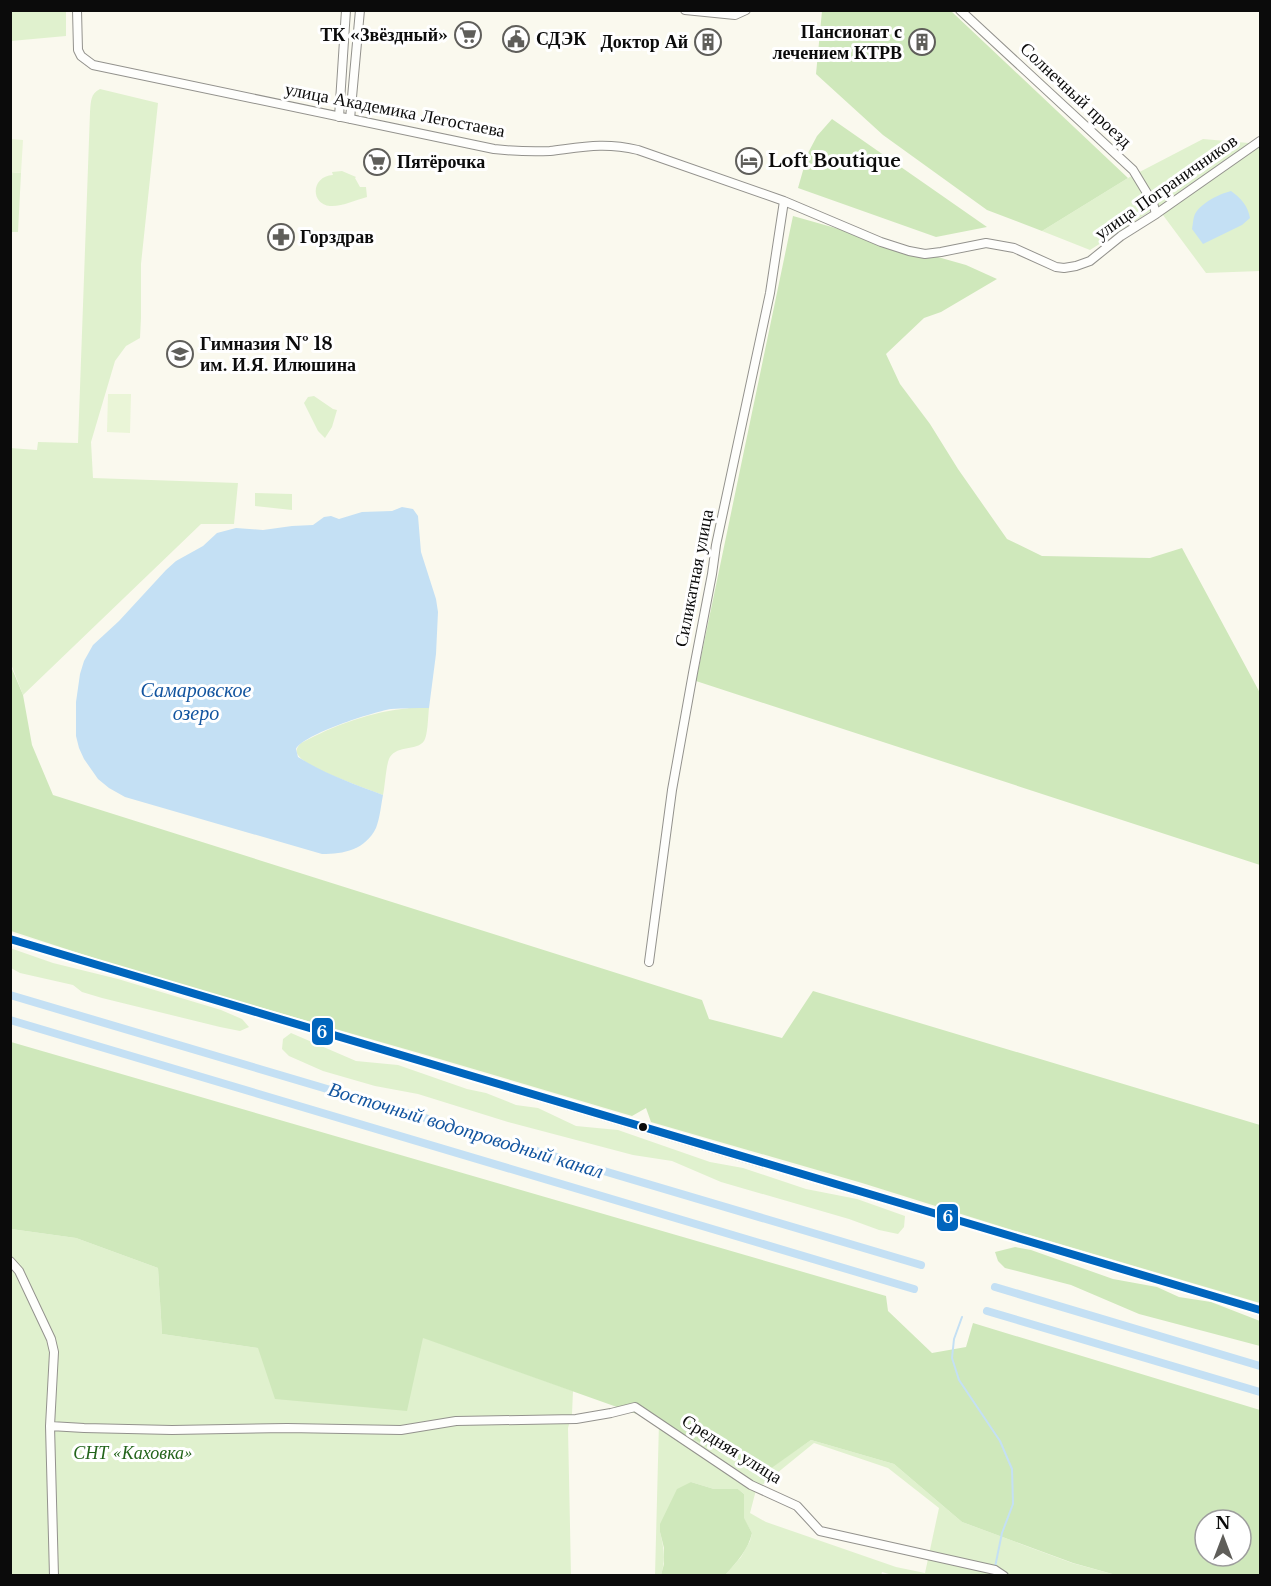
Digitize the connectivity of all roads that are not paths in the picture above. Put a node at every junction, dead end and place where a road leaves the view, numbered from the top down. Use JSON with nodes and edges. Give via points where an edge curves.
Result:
{"nodes":[{"id":1,"x":77,"y":10,"type":"edge"},
{"id":2,"x":346,"y":10,"type":"edge"},
{"id":3,"x":360,"y":10,"type":"edge"},
{"id":4,"x":685,"y":10,"type":"edge"},
{"id":5,"x":746,"y":10,"type":"edge"},
{"id":6,"x":960,"y":10,"type":"edge"},
{"id":7,"x":339,"y":117,"type":"junction"},
{"id":8,"x":350,"y":119,"type":"junction"},
{"id":9,"x":1260,"y":141,"type":"edge"},
{"id":10,"x":784,"y":201,"type":"junction"},
{"id":11,"x":1156,"y":214,"type":"junction"},
{"id":12,"x":1090,"y":261,"type":"joint"},
{"id":13,"x":10,"y":939,"type":"edge"},
{"id":14,"x":649,"y":962,"type":"dead end"},
{"id":15,"x":10,"y":1261,"type":"edge"},
{"id":16,"x":1260,"y":1310,"type":"edge"},
{"id":17,"x":50,"y":1426,"type":"junction"},
{"id":18,"x":54,"y":1575,"type":"edge"},
{"id":19,"x":1004,"y":1575,"type":"edge"}],
"edges":[{"from":1,"to":7,"type":"street","name":"улица Академика Легостаева","via":[[78,50],[93,65]]},
{"from":2,"to":7,"type":"street"},
{"from":3,"to":8,"type":"street"},
{"from":4,"to":5,"type":"street","via":[[735,15]]},
{"from":6,"to":11,"type":"street","name":"Солнечный проезд","via":[[1132,170]]},
{"from":7,"to":8,"type":"street","name":"улица Академика Легостаева"},
{"from":8,"to":10,"type":"street","name":"улица Академика Легостаева","via":[[494,149],[539,151],[620,146]]},
{"from":9,"to":11,"type":"street","name":"улица Пограничников"},
{"from":10,"to":12,"type":"street","name":"улица Академика Легостаева","via":[[881,242],[925,254],[986,243],[1014,248],[1056,267]]},
{"from":10,"to":14,"type":"street","name":"Силикатная улица","via":[[770,293],[716,545],[672,790]]},
{"from":11,"to":12,"type":"street","name":"улица Пограничников"},
{"from":13,"to":16,"type":"street"},
{"from":15,"to":17,"type":"street","via":[[19,1271],[51,1339],[54,1352]]},
{"from":17,"to":18,"type":"street"},
{"from":17,"to":19,"type":"street","name":"Средняя улица","via":[[401,1430],[456,1421],[576,1419],[635,1407],[751,1485],[797,1506],[820,1531]]}]}
